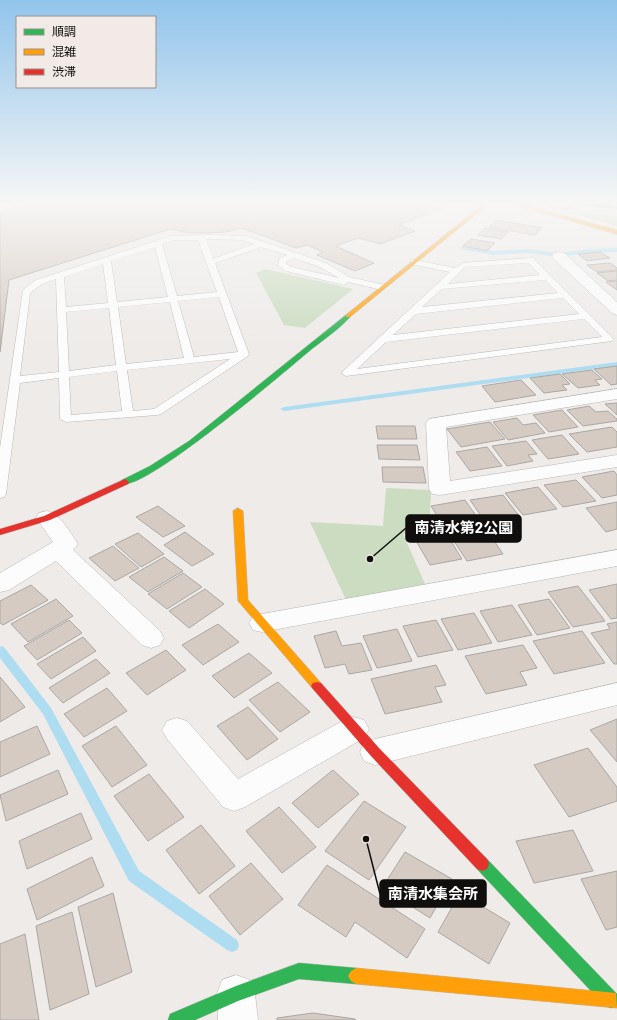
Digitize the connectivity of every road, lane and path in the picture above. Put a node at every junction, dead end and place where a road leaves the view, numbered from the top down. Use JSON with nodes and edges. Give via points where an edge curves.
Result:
{"nodes":[{"id":1,"x":138,"y":250,"type":"edge"},
{"id":2,"x":160,"y":250,"type":"edge"},
{"id":3,"x":207,"y":250,"type":"edge"},
{"id":4,"x":246,"y":250,"type":"edge"},
{"id":5,"x":278,"y":250,"type":"edge"},
{"id":6,"x":430,"y":250,"type":"edge"},
{"id":7,"x":559,"y":256,"type":"dead end"},
{"id":8,"x":290,"y":257,"type":"dead end"},
{"id":9,"x":106,"y":260,"type":"junction"},
{"id":10,"x":211,"y":262,"type":"junction"},
{"id":11,"x":414,"y":262,"type":"junction"},
{"id":12,"x":457,"y":271,"type":"junction"},
{"id":13,"x":60,"y":275,"type":"junction"},
{"id":14,"x":546,"y":277,"type":"junction"},
{"id":15,"x":440,"y":287,"type":"junction"},
{"id":16,"x":380,"y":288,"type":"junction"},
{"id":17,"x":222,"y":294,"type":"junction"},
{"id":18,"x":565,"y":296,"type":"junction"},
{"id":19,"x":174,"y":299,"type":"junction"},
{"id":20,"x":113,"y":305,"type":"junction"},
{"id":21,"x":61,"y":310,"type":"junction"},
{"id":22,"x":617,"y":310,"type":"edge"},
{"id":23,"x":414,"y":311,"type":"junction"},
{"id":24,"x":585,"y":316,"type":"junction"},
{"id":25,"x":384,"y":339,"type":"junction"},
{"id":26,"x":244,"y":354,"type":"junction"},
{"id":27,"x":190,"y":360,"type":"junction"},
{"id":28,"x":122,"y":368,"type":"junction"},
{"id":29,"x":64,"y":375,"type":"junction"},
{"id":30,"x":15,"y":380,"type":"junction"},
{"id":31,"x":617,"y":394,"type":"edge"},
{"id":32,"x":128,"y":414,"type":"junction"},
{"id":33,"x":5,"y":419,"type":"edge"},
{"id":34,"x":617,"y":462,"type":"edge"},
{"id":35,"x":0,"y":494,"type":"edge"},
{"id":36,"x":238,"y":511,"type":"dead end"},
{"id":37,"x":47,"y":518,"type":"junction"},
{"id":38,"x":0,"y":532,"type":"edge"},
{"id":39,"x":58,"y":549,"type":"junction"},
{"id":40,"x":617,"y":558,"type":"edge"},
{"id":41,"x":0,"y":584,"type":"edge"},
{"id":42,"x":262,"y":623,"type":"junction"},
{"id":43,"x":151,"y":638,"type":"dead end"},
{"id":44,"x":617,"y":694,"type":"edge"},
{"id":45,"x":354,"y":729,"type":"junction"},
{"id":46,"x":177,"y":730,"type":"dead end"},
{"id":47,"x":375,"y":752,"type":"junction"},
{"id":48,"x":614,"y":1000,"type":"edge"},
{"id":49,"x":237,"y":1007,"type":"edge"},
{"id":50,"x":176,"y":1020,"type":"edge"}],
"edges":[{"from":1,"to":9,"type":"lane"},
{"from":2,"to":19,"type":"lane"},
{"from":3,"to":10,"type":"lane"},
{"from":4,"to":10,"type":"lane"},
{"from":5,"to":16,"type":"lane","via":[[323,265],[346,279]]},
{"from":6,"to":11,"type":"main road"},
{"from":7,"to":22,"type":"street"},
{"from":8,"to":16,"type":"lane","via":[[283,260],[282,265],[289,269]]},
{"from":9,"to":13,"type":"lane"},
{"from":9,"to":20,"type":"lane"},
{"from":10,"to":17,"type":"lane"},
{"from":11,"to":12,"type":"lane"},
{"from":11,"to":16,"type":"main road"},
{"from":12,"to":14,"type":"lane","via":[[463,265],[530,260]]},
{"from":12,"to":15,"type":"lane"},
{"from":13,"to":21,"type":"lane"},
{"from":13,"to":30,"type":"lane","via":[[39,282],[26,292]]},
{"from":14,"to":15,"type":"lane"},
{"from":14,"to":18,"type":"lane"},
{"from":15,"to":23,"type":"lane"},
{"from":16,"to":37,"type":"main road","via":[[184,449],[148,472]]},
{"from":17,"to":19,"type":"lane"},
{"from":17,"to":26,"type":"lane"},
{"from":18,"to":23,"type":"lane"},
{"from":18,"to":24,"type":"lane"},
{"from":19,"to":20,"type":"lane"},
{"from":19,"to":27,"type":"lane"},
{"from":20,"to":21,"type":"lane"},
{"from":20,"to":28,"type":"lane"},
{"from":21,"to":29,"type":"lane"},
{"from":23,"to":25,"type":"lane"},
{"from":24,"to":25,"type":"lane"},
{"from":24,"to":25,"type":"lane","via":[[609,339],[346,373]]},
{"from":26,"to":27,"type":"lane"},
{"from":26,"to":32,"type":"lane","via":[[157,412]]},
{"from":27,"to":28,"type":"lane"},
{"from":28,"to":29,"type":"lane"},
{"from":28,"to":32,"type":"lane"},
{"from":29,"to":30,"type":"lane"},
{"from":29,"to":32,"type":"lane","via":[[66,419]]},
{"from":30,"to":33,"type":"lane"},
{"from":31,"to":34,"type":"street","via":[[436,423],[440,489]]},
{"from":33,"to":35,"type":"lane"},
{"from":36,"to":42,"type":"main road","via":[[243,601]]},
{"from":37,"to":38,"type":"main road"},
{"from":37,"to":39,"type":"street","via":[[66,544]]},
{"from":39,"to":41,"type":"street"},
{"from":39,"to":43,"type":"street"},
{"from":40,"to":42,"type":"street"},
{"from":42,"to":45,"type":"main road"},
{"from":44,"to":47,"type":"street"},
{"from":45,"to":46,"type":"street","via":[[234,797]]},
{"from":45,"to":47,"type":"main road"},
{"from":47,"to":48,"type":"main road"},
{"from":48,"to":49,"type":"main road","via":[[299,971]]},
{"from":49,"to":50,"type":"main road"}]}
